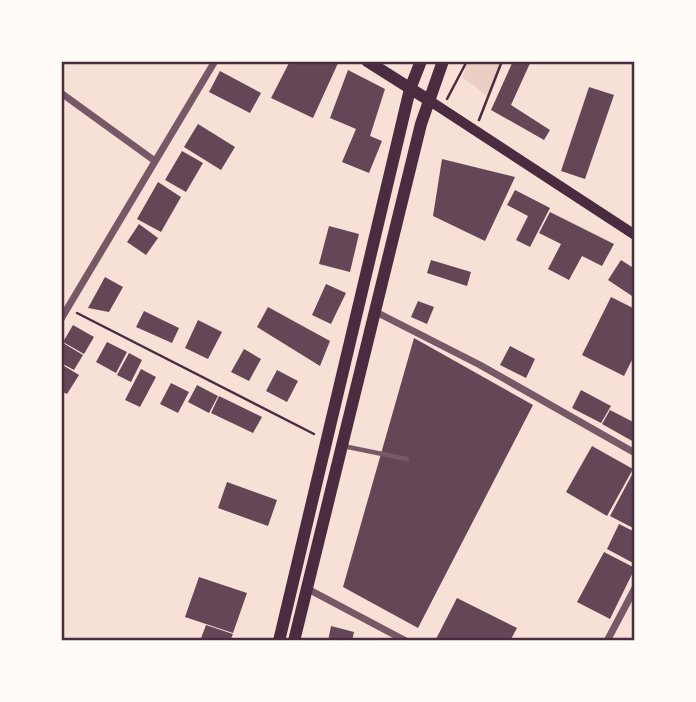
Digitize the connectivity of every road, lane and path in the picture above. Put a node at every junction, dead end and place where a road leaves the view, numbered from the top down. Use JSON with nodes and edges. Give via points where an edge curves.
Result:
{"nodes":[{"id":1,"x":215,"y":61,"type":"edge"},
{"id":2,"x":367,"y":61,"type":"edge"},
{"id":3,"x":421,"y":61,"type":"edge"},
{"id":4,"x":443,"y":61,"type":"edge"},
{"id":5,"x":467,"y":61,"type":"edge"},
{"id":6,"x":502,"y":61,"type":"edge"},
{"id":7,"x":410,"y":89,"type":"junction"},
{"id":8,"x":61,"y":93,"type":"edge"},
{"id":9,"x":427,"y":99,"type":"junction"},
{"id":10,"x":442,"y":108,"type":"junction"},
{"id":11,"x":475,"y":130,"type":"junction"},
{"id":12,"x":155,"y":161,"type":"junction"},
{"id":13,"x":635,"y":235,"type":"edge"},
{"id":14,"x":64,"y":306,"type":"edge"},
{"id":15,"x":373,"y":311,"type":"junction"},
{"id":16,"x":61,"y":318,"type":"edge"},
{"id":17,"x":327,"y":440,"type":"junction"},
{"id":18,"x":342,"y":446,"type":"junction"},
{"id":19,"x":635,"y":453,"type":"edge"},
{"id":20,"x":407,"y":459,"type":"dead end"},
{"id":21,"x":635,"y":588,"type":"edge"},
{"id":22,"x":306,"y":589,"type":"junction"},
{"id":23,"x":279,"y":641,"type":"edge"},
{"id":24,"x":294,"y":641,"type":"edge"},
{"id":25,"x":406,"y":641,"type":"edge"},
{"id":26,"x":607,"y":641,"type":"edge"}],
"edges":[{"from":1,"to":12,"type":"street"},
{"from":2,"to":7,"type":"main road"},
{"from":3,"to":7,"type":"main road"},
{"from":4,"to":9,"type":"main road"},
{"from":5,"to":10,"type":"path"},
{"from":6,"to":11,"type":"path"},
{"from":7,"to":9,"type":"main road"},
{"from":7,"to":17,"type":"main road"},
{"from":8,"to":12,"type":"street"},
{"from":9,"to":10,"type":"main road"},
{"from":9,"to":15,"type":"main road"},
{"from":10,"to":11,"type":"main road"},
{"from":11,"to":13,"type":"main road"},
{"from":12,"to":14,"type":"street"},
{"from":14,"to":16,"type":"street"},
{"from":14,"to":17,"type":"path"},
{"from":15,"to":18,"type":"main road"},
{"from":15,"to":19,"type":"street","via":[[480,365]]},
{"from":17,"to":23,"type":"main road"},
{"from":18,"to":20,"type":"lane"},
{"from":18,"to":22,"type":"main road"},
{"from":21,"to":26,"type":"street"},
{"from":22,"to":24,"type":"main road"},
{"from":22,"to":25,"type":"street"}]}
